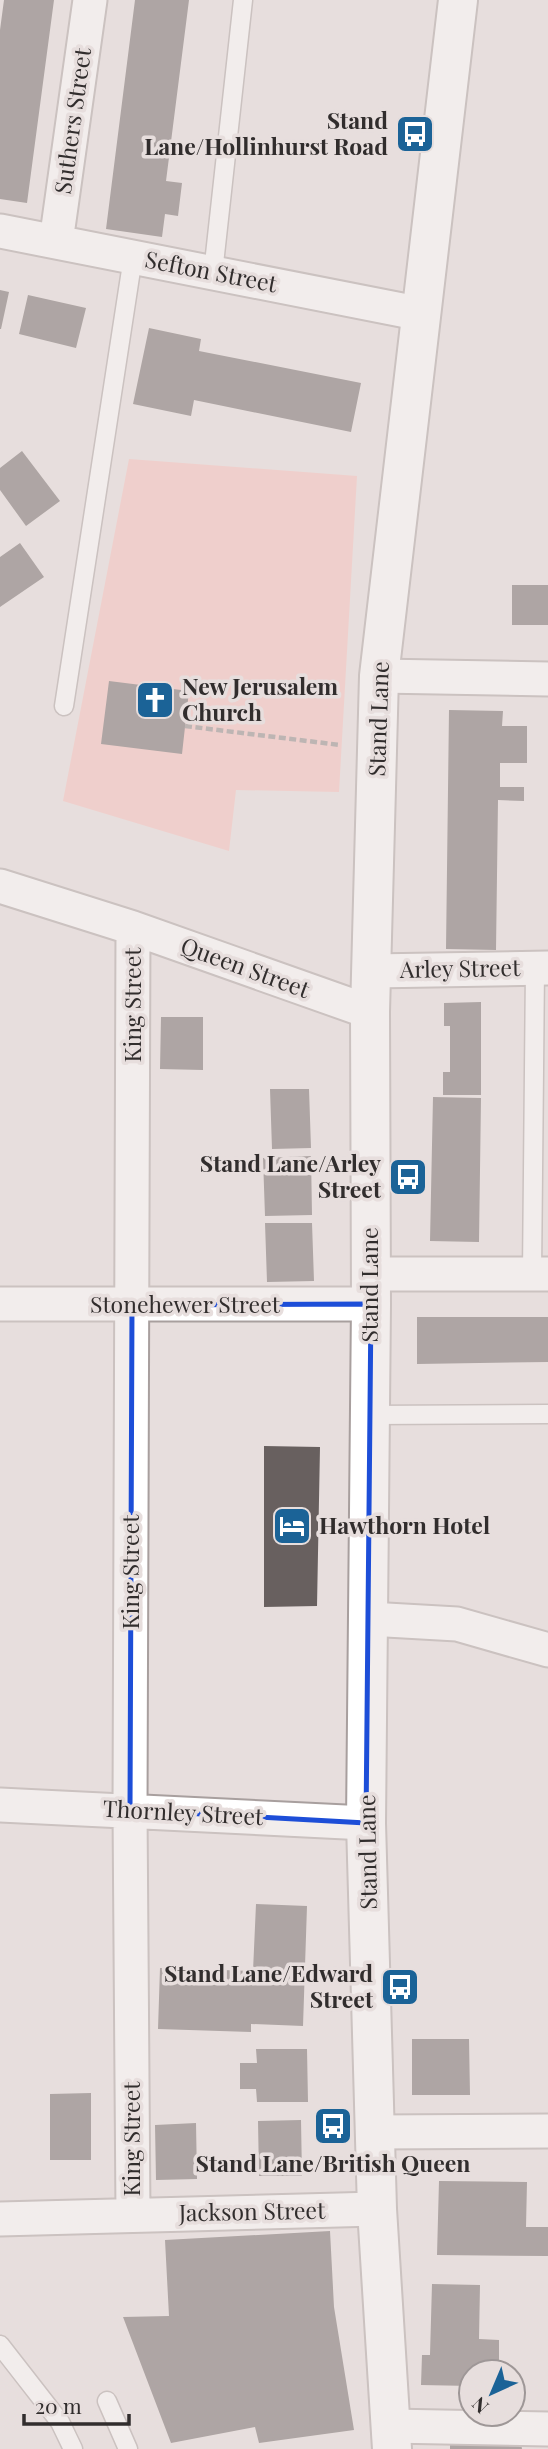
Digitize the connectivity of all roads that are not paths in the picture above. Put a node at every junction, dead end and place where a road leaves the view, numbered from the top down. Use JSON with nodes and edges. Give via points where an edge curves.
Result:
{"nodes":[{"id":1,"x":90,"y":0,"type":"edge"},
{"id":2,"x":243,"y":0,"type":"edge"},
{"id":3,"x":458,"y":0,"type":"edge"},
{"id":4,"x":0,"y":231,"type":"edge"},
{"id":5,"x":56,"y":242,"type":"junction"},
{"id":6,"x":133,"y":257,"type":"junction"},
{"id":7,"x":213,"y":272,"type":"junction"},
{"id":8,"x":422,"y":314,"type":"junction"},
{"id":9,"x":379,"y":676,"type":"junction"},
{"id":10,"x":548,"y":679,"type":"edge"},
{"id":11,"x":64,"y":706,"type":"dead end"},
{"id":12,"x":0,"y":886,"type":"edge"},
{"id":13,"x":133,"y":928,"type":"junction"},
{"id":14,"x":541,"y":968,"type":"edge"},
{"id":15,"x":372,"y":971,"type":"junction"},
{"id":16,"x":370,"y":1013,"type":"junction"},
{"id":17,"x":540,"y":1274,"type":"edge"},
{"id":18,"x":371,"y":1289,"type":"junction"},
{"id":19,"x":0,"y":1304,"type":"edge"},
{"id":20,"x":132,"y":1306,"type":"junction"},
{"id":21,"x":548,"y":1414,"type":"edge"},
{"id":22,"x":370,"y":1415,"type":"junction"},
{"id":23,"x":369,"y":1619,"type":"junction"},
{"id":24,"x":548,"y":1650,"type":"edge"},
{"id":25,"x":0,"y":1805,"type":"edge"},
{"id":26,"x":130,"y":1810,"type":"junction"},
{"id":27,"x":366,"y":1823,"type":"junction"},
{"id":28,"x":548,"y":2131,"type":"edge"},
{"id":29,"x":375,"y":2132,"type":"junction"},
{"id":30,"x":377,"y":2209,"type":"junction"},
{"id":31,"x":133,"y":2216,"type":"junction"},
{"id":32,"x":0,"y":2219,"type":"edge"},
{"id":33,"x":0,"y":2345,"type":"edge"},
{"id":34,"x":107,"y":2401,"type":"dead end"},
{"id":35,"x":546,"y":2435,"type":"edge"},
{"id":36,"x":391,"y":2437,"type":"edge"},
{"id":37,"x":73,"y":2449,"type":"edge"},
{"id":38,"x":128,"y":2449,"type":"edge"}],
"edges":[{"from":1,"to":5,"type":"street","name":"Suthers Street"},
{"from":2,"to":7,"type":"lane"},
{"from":3,"to":8,"type":"street","name":"Stand Lane"},
{"from":4,"to":5,"type":"street","name":"Sefton Street"},
{"from":5,"to":6,"type":"street","name":"Sefton Street"},
{"from":6,"to":7,"type":"street","name":"Sefton Street"},
{"from":6,"to":11,"type":"lane"},
{"from":7,"to":8,"type":"street","name":"Sefton Street"},
{"from":8,"to":9,"type":"street","name":"Stand Lane"},
{"from":9,"to":10,"type":"street"},
{"from":9,"to":15,"type":"street","name":"Stand Lane"},
{"from":12,"to":13,"type":"street","name":"Queen Street"},
{"from":13,"to":16,"type":"street","name":"Queen Street"},
{"from":13,"to":20,"type":"street","name":"King Street"},
{"from":14,"to":15,"type":"street","name":"Arley Street"},
{"from":14,"to":17,"type":"lane"},
{"from":15,"to":16,"type":"street","name":"Stand Lane"},
{"from":16,"to":18,"type":"street","name":"Stand Lane"},
{"from":17,"to":18,"type":"street","name":"Stonehewer Street"},
{"from":18,"to":20,"type":"street","name":"Stonehewer Street"},
{"from":18,"to":22,"type":"street","name":"Stand Lane"},
{"from":19,"to":20,"type":"street","name":"Stonehewer Street"},
{"from":20,"to":26,"type":"street","name":"King Street"},
{"from":21,"to":22,"type":"lane"},
{"from":22,"to":23,"type":"street","name":"Stand Lane"},
{"from":23,"to":24,"type":"street","via":[[457,1624]]},
{"from":23,"to":27,"type":"street","name":"Stand Lane"},
{"from":25,"to":26,"type":"street","name":"Thornley Street"},
{"from":26,"to":27,"type":"street","name":"Thornley Street"},
{"from":26,"to":31,"type":"street","name":"King Street"},
{"from":27,"to":29,"type":"street","name":"Stand Lane"},
{"from":28,"to":29,"type":"street"},
{"from":29,"to":30,"type":"street","name":"Stand Lane"},
{"from":30,"to":31,"type":"street","name":"Jackson Street"},
{"from":30,"to":36,"type":"street","name":"Stand Lane"},
{"from":31,"to":32,"type":"street","name":"Jackson Street"},
{"from":33,"to":37,"type":"lane","via":[[60,2422]]},
{"from":34,"to":38,"type":"lane"},
{"from":35,"to":36,"type":"street"}]}
